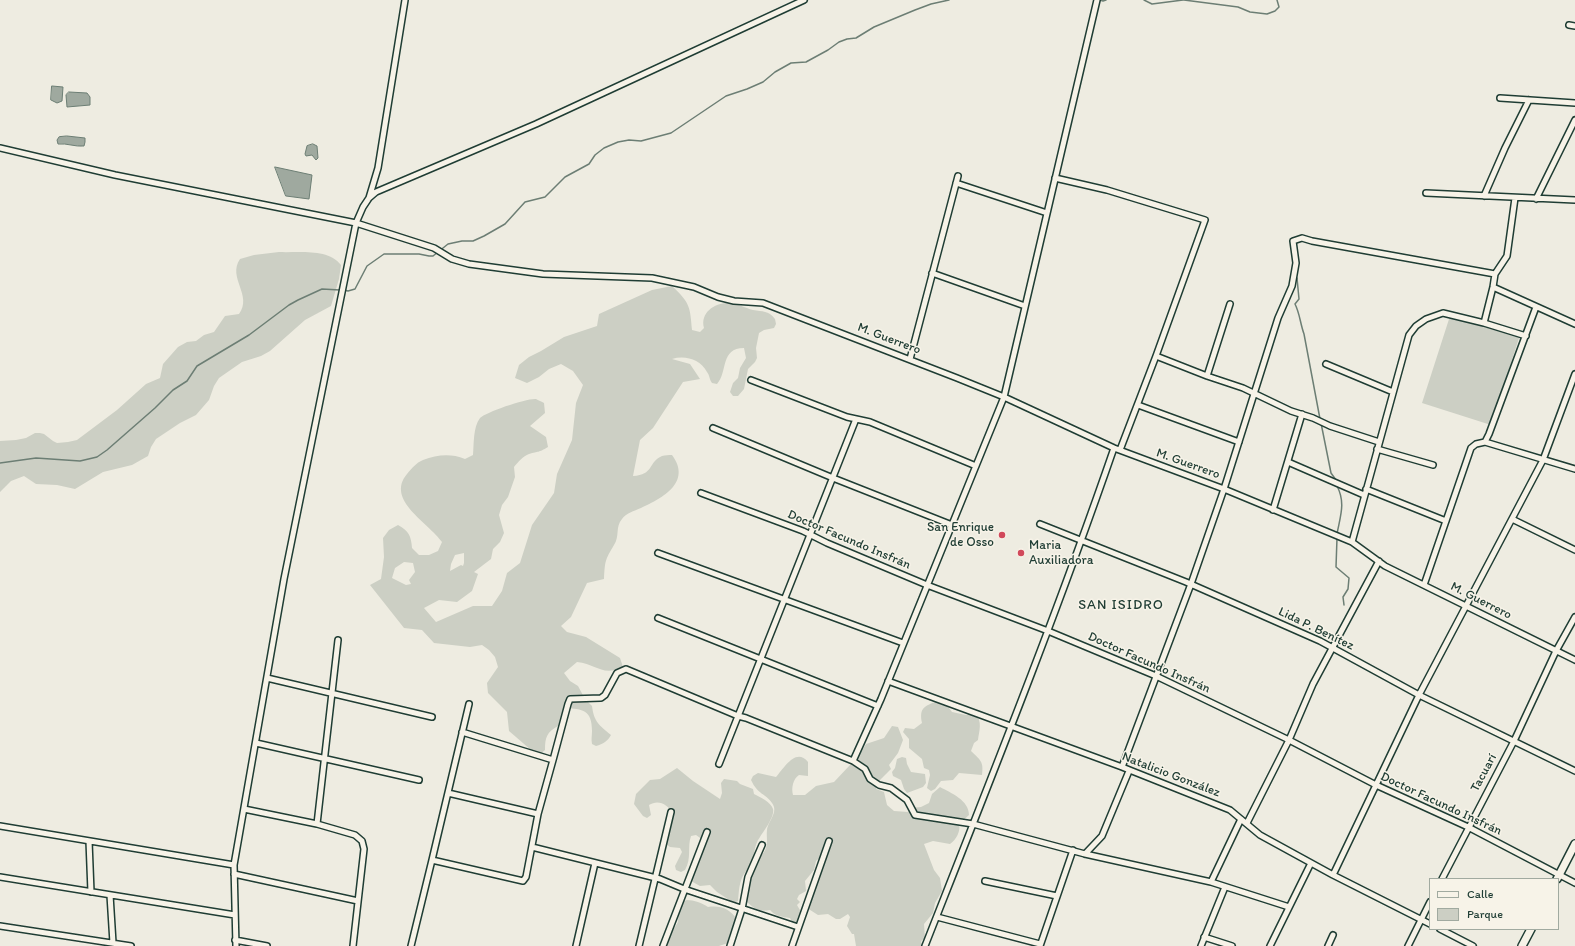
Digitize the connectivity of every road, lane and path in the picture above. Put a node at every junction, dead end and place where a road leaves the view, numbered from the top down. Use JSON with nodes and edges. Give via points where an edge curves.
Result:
{"nodes":[{"id":1,"x":405,"y":0,"type":"edge"},
{"id":2,"x":804,"y":0,"type":"edge"},
{"id":3,"x":1096,"y":2,"type":"edge"},
{"id":4,"x":1569,"y":25,"type":"dead end"},
{"id":5,"x":1575,"y":26,"type":"edge"},
{"id":6,"x":1500,"y":98,"type":"dead end"},
{"id":7,"x":1529,"y":100,"type":"junction"},
{"id":8,"x":1575,"y":103,"type":"edge"},
{"id":9,"x":1575,"y":120,"type":"edge"},
{"id":10,"x":0,"y":148,"type":"edge"},
{"id":11,"x":958,"y":176,"type":"dead end"},
{"id":12,"x":1055,"y":178,"type":"junction"},
{"id":13,"x":956,"y":182,"type":"junction"},
{"id":14,"x":1426,"y":193,"type":"dead end"},
{"id":15,"x":1484,"y":196,"type":"junction"},
{"id":16,"x":369,"y":198,"type":"junction"},
{"id":17,"x":1515,"y":198,"type":"junction"},
{"id":18,"x":1536,"y":198,"type":"junction"},
{"id":19,"x":1575,"y":200,"type":"edge"},
{"id":20,"x":1047,"y":213,"type":"junction"},
{"id":21,"x":356,"y":223,"type":"junction"},
{"id":22,"x":932,"y":273,"type":"junction"},
{"id":23,"x":1496,"y":274,"type":"junction"},
{"id":24,"x":1493,"y":288,"type":"junction"},
{"id":25,"x":1230,"y":304,"type":"dead end"},
{"id":26,"x":1025,"y":306,"type":"junction"},
{"id":27,"x":1536,"y":307,"type":"junction"},
{"id":28,"x":1484,"y":323,"type":"junction"},
{"id":29,"x":1575,"y":324,"type":"edge"},
{"id":30,"x":1526,"y":336,"type":"junction"},
{"id":31,"x":1156,"y":356,"type":"junction"},
{"id":32,"x":910,"y":359,"type":"junction"},
{"id":33,"x":1326,"y":364,"type":"dead end"},
{"id":34,"x":1575,"y":374,"type":"edge"},
{"id":35,"x":1206,"y":376,"type":"junction"},
{"id":36,"x":751,"y":380,"type":"dead end"},
{"id":37,"x":1393,"y":392,"type":"junction"},
{"id":38,"x":1254,"y":393,"type":"junction"},
{"id":39,"x":1004,"y":397,"type":"junction"},
{"id":40,"x":1138,"y":405,"type":"junction"},
{"id":41,"x":1302,"y":414,"type":"junction"},
{"id":42,"x":856,"y":419,"type":"junction"},
{"id":43,"x":713,"y":428,"type":"dead end"},
{"id":44,"x":1239,"y":442,"type":"junction"},
{"id":45,"x":1379,"y":442,"type":"junction"},
{"id":46,"x":1484,"y":442,"type":"junction"},
{"id":47,"x":1377,"y":448,"type":"junction"},
{"id":48,"x":1117,"y":449,"type":"junction"},
{"id":49,"x":1543,"y":460,"type":"junction"},
{"id":50,"x":1288,"y":462,"type":"junction"},
{"id":51,"x":1433,"y":465,"type":"dead end"},
{"id":52,"x":976,"y":466,"type":"junction"},
{"id":53,"x":1575,"y":469,"type":"edge"},
{"id":54,"x":833,"y":478,"type":"junction"},
{"id":55,"x":1224,"y":489,"type":"junction"},
{"id":56,"x":1366,"y":489,"type":"junction"},
{"id":57,"x":700,"y":493,"type":"dead end"},
{"id":58,"x":1364,"y":496,"type":"junction"},
{"id":59,"x":1273,"y":510,"type":"junction"},
{"id":60,"x":1512,"y":519,"type":"junction"},
{"id":61,"x":1446,"y":521,"type":"junction"},
{"id":62,"x":952,"y":524,"type":"junction"},
{"id":63,"x":1040,"y":524,"type":"dead end"},
{"id":64,"x":810,"y":535,"type":"junction"},
{"id":65,"x":1082,"y":540,"type":"junction"},
{"id":66,"x":1352,"y":542,"type":"junction"},
{"id":67,"x":1575,"y":550,"type":"edge"},
{"id":68,"x":658,"y":552,"type":"dead end"},
{"id":69,"x":1379,"y":561,"type":"junction"},
{"id":70,"x":1191,"y":584,"type":"junction"},
{"id":71,"x":927,"y":585,"type":"junction"},
{"id":72,"x":1424,"y":585,"type":"junction"},
{"id":73,"x":785,"y":600,"type":"junction"},
{"id":74,"x":1467,"y":606,"type":"junction"},
{"id":75,"x":1575,"y":617,"type":"edge"},
{"id":76,"x":658,"y":618,"type":"dead end"},
{"id":77,"x":1048,"y":631,"type":"junction"},
{"id":78,"x":338,"y":640,"type":"dead end"},
{"id":79,"x":904,"y":643,"type":"junction"},
{"id":80,"x":1334,"y":648,"type":"junction"},
{"id":81,"x":1556,"y":651,"type":"junction"},
{"id":82,"x":761,"y":659,"type":"junction"},
{"id":83,"x":1575,"y":660,"type":"edge"},
{"id":84,"x":1156,"y":676,"type":"junction"},
{"id":85,"x":267,"y":678,"type":"junction"},
{"id":86,"x":888,"y":681,"type":"junction"},
{"id":87,"x":331,"y":693,"type":"junction"},
{"id":88,"x":1419,"y":695,"type":"junction"},
{"id":89,"x":469,"y":704,"type":"dead end"},
{"id":90,"x":878,"y":706,"type":"junction"},
{"id":91,"x":432,"y":716,"type":"dead end"},
{"id":92,"x":738,"y":716,"type":"junction"},
{"id":93,"x":1011,"y":726,"type":"junction"},
{"id":94,"x":462,"y":732,"type":"junction"},
{"id":95,"x":1288,"y":740,"type":"junction"},
{"id":96,"x":1514,"y":741,"type":"junction"},
{"id":97,"x":256,"y":743,"type":"junction"},
{"id":98,"x":324,"y":758,"type":"junction"},
{"id":99,"x":553,"y":760,"type":"junction"},
{"id":100,"x":853,"y":762,"type":"junction"},
{"id":101,"x":719,"y":764,"type":"dead end"},
{"id":102,"x":1122,"y":768,"type":"junction"},
{"id":103,"x":1129,"y":771,"type":"junction"},
{"id":104,"x":1575,"y":771,"type":"edge"},
{"id":105,"x":420,"y":780,"type":"dead end"},
{"id":106,"x":1376,"y":785,"type":"junction"},
{"id":107,"x":448,"y":793,"type":"junction"},
{"id":108,"x":244,"y":809,"type":"junction"},
{"id":109,"x":671,"y":812,"type":"dead end"},
{"id":110,"x":538,"y":814,"type":"junction"},
{"id":111,"x":1241,"y":818,"type":"junction"},
{"id":112,"x":1247,"y":823,"type":"junction"},
{"id":113,"x":317,"y":824,"type":"junction"},
{"id":114,"x":973,"y":824,"type":"junction"},
{"id":115,"x":0,"y":826,"type":"edge"},
{"id":116,"x":1468,"y":827,"type":"junction"},
{"id":117,"x":707,"y":832,"type":"dead end"},
{"id":118,"x":89,"y":841,"type":"junction"},
{"id":119,"x":829,"y":842,"type":"dead end"},
{"id":120,"x":1575,"y":844,"type":"edge"},
{"id":121,"x":762,"y":845,"type":"dead end"},
{"id":122,"x":532,"y":848,"type":"junction"},
{"id":123,"x":1073,"y":850,"type":"junction"},
{"id":124,"x":1085,"y":854,"type":"junction"},
{"id":125,"x":432,"y":860,"type":"junction"},
{"id":126,"x":594,"y":863,"type":"junction"},
{"id":127,"x":1311,"y":863,"type":"junction"},
{"id":128,"x":234,"y":865,"type":"junction"},
{"id":129,"x":234,"y":874,"type":"junction"},
{"id":130,"x":1333,"y":875,"type":"junction"},
{"id":131,"x":0,"y":877,"type":"edge"},
{"id":132,"x":1558,"y":877,"type":"edge"},
{"id":133,"x":656,"y":878,"type":"junction"},
{"id":134,"x":1442,"y":878,"type":"edge"},
{"id":135,"x":985,"y":881,"type":"dead end"},
{"id":136,"x":1210,"y":882,"type":"junction"},
{"id":137,"x":1575,"y":883,"type":"edge"},
{"id":138,"x":1225,"y":887,"type":"junction"},
{"id":139,"x":684,"y":889,"type":"junction"},
{"id":140,"x":90,"y":892,"type":"junction"},
{"id":141,"x":110,"y":895,"type":"junction"},
{"id":142,"x":1057,"y":896,"type":"junction"},
{"id":143,"x":358,"y":901,"type":"junction"},
{"id":144,"x":1429,"y":904,"type":"edge"},
{"id":145,"x":1289,"y":906,"type":"junction"},
{"id":146,"x":742,"y":908,"type":"junction"},
{"id":147,"x":235,"y":915,"type":"junction"},
{"id":148,"x":937,"y":917,"type":"junction"},
{"id":149,"x":1421,"y":920,"type":"junction"},
{"id":150,"x":1429,"y":924,"type":"edge"},
{"id":151,"x":0,"y":926,"type":"edge"},
{"id":152,"x":798,"y":927,"type":"junction"},
{"id":153,"x":1442,"y":930,"type":"edge"},
{"id":154,"x":1530,"y":930,"type":"edge"},
{"id":155,"x":1333,"y":934,"type":"dead end"},
{"id":156,"x":1204,"y":937,"type":"junction"},
{"id":157,"x":235,"y":940,"type":"junction"},
{"id":158,"x":113,"y":943,"type":"junction"},
{"id":159,"x":1040,"y":945,"type":"edge"},
{"id":160,"x":130,"y":946,"type":"edge"},
{"id":161,"x":236,"y":946,"type":"edge"},
{"id":162,"x":267,"y":946,"type":"edge"},
{"id":163,"x":353,"y":946,"type":"edge"},
{"id":164,"x":410,"y":946,"type":"edge"},
{"id":165,"x":576,"y":946,"type":"edge"},
{"id":166,"x":639,"y":946,"type":"edge"},
{"id":167,"x":663,"y":946,"type":"edge"},
{"id":168,"x":730,"y":946,"type":"edge"},
{"id":169,"x":792,"y":946,"type":"edge"},
{"id":170,"x":925,"y":946,"type":"edge"},
{"id":171,"x":1201,"y":946,"type":"edge"},
{"id":172,"x":1232,"y":946,"type":"edge"},
{"id":173,"x":1270,"y":946,"type":"edge"},
{"id":174,"x":1328,"y":946,"type":"edge"},
{"id":175,"x":1408,"y":946,"type":"edge"},
{"id":176,"x":1473,"y":946,"type":"edge"},
{"id":177,"x":1522,"y":946,"type":"edge"}],
"edges":[{"from":1,"to":16,"type":"street","via":[[378,168]]},
{"from":2,"to":16,"type":"street","via":[[536,124],[376,192]]},
{"from":3,"to":12,"type":"street"},
{"from":4,"to":5,"type":"street"},
{"from":6,"to":7,"type":"street"},
{"from":7,"to":8,"type":"street"},
{"from":7,"to":15,"type":"street"},
{"from":9,"to":18,"type":"street"},
{"from":10,"to":21,"type":"street"},
{"from":11,"to":13,"type":"street"},
{"from":12,"to":20,"type":"street"},
{"from":12,"to":31,"type":"street","via":[[1107,190],[1204,220]]},
{"from":13,"to":20,"type":"street"},
{"from":13,"to":22,"type":"street"},
{"from":14,"to":15,"type":"street"},
{"from":15,"to":17,"type":"street"},
{"from":16,"to":21,"type":"street"},
{"from":17,"to":18,"type":"street"},
{"from":17,"to":23,"type":"street","via":[[1507,256]]},
{"from":18,"to":19,"type":"street"},
{"from":20,"to":26,"type":"street"},
{"from":21,"to":32,"type":"street","name":"M. Guerrero","via":[[434,248],[443,255],[469,264],[543,274],[652,278],[694,287],[734,301],[763,303]]},
{"from":21,"to":85,"type":"street","via":[[284,579]]},
{"from":22,"to":26,"type":"street"},
{"from":22,"to":32,"type":"street"},
{"from":23,"to":24,"type":"street"},
{"from":23,"to":38,"type":"street","via":[[1302,238],[1294,241],[1296,263],[1292,286],[1278,318]]},
{"from":24,"to":27,"type":"street"},
{"from":24,"to":28,"type":"street"},
{"from":25,"to":35,"type":"street"},
{"from":26,"to":39,"type":"street"},
{"from":27,"to":29,"type":"street"},
{"from":27,"to":30,"type":"street"},
{"from":28,"to":30,"type":"street"},
{"from":28,"to":37,"type":"street","via":[[1443,313],[1416,326],[1409,335]]},
{"from":30,"to":46,"type":"street"},
{"from":31,"to":35,"type":"street"},
{"from":31,"to":40,"type":"street"},
{"from":32,"to":39,"type":"street","name":"M. Guerrero"},
{"from":33,"to":37,"type":"street"},
{"from":34,"to":49,"type":"street"},
{"from":35,"to":38,"type":"street"},
{"from":36,"to":42,"type":"street"},
{"from":37,"to":45,"type":"street"},
{"from":38,"to":41,"type":"street"},
{"from":38,"to":44,"type":"street"},
{"from":39,"to":48,"type":"street","name":"M. Guerrero"},
{"from":39,"to":52,"type":"street"},
{"from":40,"to":44,"type":"street"},
{"from":40,"to":48,"type":"street"},
{"from":41,"to":45,"type":"street"},
{"from":41,"to":50,"type":"street"},
{"from":42,"to":52,"type":"street","via":[[870,422]]},
{"from":42,"to":54,"type":"street"},
{"from":43,"to":54,"type":"street"},
{"from":44,"to":55,"type":"street"},
{"from":45,"to":47,"type":"street"},
{"from":46,"to":49,"type":"street"},
{"from":46,"to":61,"type":"street","via":[[1471,448]]},
{"from":47,"to":51,"type":"street"},
{"from":47,"to":56,"type":"street"},
{"from":48,"to":55,"type":"street","name":"M. Guerrero"},
{"from":48,"to":65,"type":"street"},
{"from":49,"to":53,"type":"street"},
{"from":49,"to":60,"type":"street"},
{"from":50,"to":58,"type":"street"},
{"from":50,"to":59,"type":"street"},
{"from":52,"to":62,"type":"street"},
{"from":54,"to":62,"type":"street"},
{"from":54,"to":64,"type":"street"},
{"from":55,"to":59,"type":"street","name":"M. Guerrero"},
{"from":55,"to":70,"type":"street"},
{"from":56,"to":58,"type":"street"},
{"from":56,"to":61,"type":"street"},
{"from":57,"to":64,"type":"street","name":"Doctor Facundo Insfrán"},
{"from":58,"to":66,"type":"street"},
{"from":59,"to":66,"type":"street","name":"M. Guerrero"},
{"from":60,"to":67,"type":"street"},
{"from":60,"to":74,"type":"street"},
{"from":61,"to":72,"type":"street"},
{"from":62,"to":71,"type":"street"},
{"from":63,"to":65,"type":"street","name":"Lida P. Benítez"},
{"from":64,"to":71,"type":"street","name":"Doctor Facundo Insfrán"},
{"from":64,"to":73,"type":"street"},
{"from":65,"to":70,"type":"street","name":"Lida P. Benítez"},
{"from":65,"to":77,"type":"street"},
{"from":66,"to":69,"type":"street","name":"M. Guerrero"},
{"from":68,"to":73,"type":"street"},
{"from":69,"to":72,"type":"street","name":"M. Guerrero"},
{"from":69,"to":80,"type":"street"},
{"from":70,"to":80,"type":"street","name":"Lida P. Benítez"},
{"from":70,"to":84,"type":"street"},
{"from":71,"to":77,"type":"street","name":"Doctor Facundo Insfrán"},
{"from":71,"to":79,"type":"street"},
{"from":72,"to":74,"type":"street","name":"M. Guerrero"},
{"from":73,"to":79,"type":"street"},
{"from":73,"to":82,"type":"street"},
{"from":74,"to":81,"type":"street","name":"M. Guerrero"},
{"from":74,"to":88,"type":"street"},
{"from":75,"to":81,"type":"street","name":"Tacuarí"},
{"from":76,"to":82,"type":"street"},
{"from":77,"to":84,"type":"street","name":"Doctor Facundo Insfrán"},
{"from":77,"to":93,"type":"street"},
{"from":78,"to":87,"type":"street"},
{"from":79,"to":86,"type":"street"},
{"from":80,"to":88,"type":"street","name":"Lida P. Benítez"},
{"from":80,"to":95,"type":"street","via":[[1313,684]]},
{"from":81,"to":83,"type":"street","name":"M. Guerrero"},
{"from":81,"to":96,"type":"street","name":"Tacuarí"},
{"from":82,"to":90,"type":"street"},
{"from":82,"to":92,"type":"street"},
{"from":84,"to":95,"type":"street","name":"Doctor Facundo Insfrán"},
{"from":84,"to":102,"type":"street"},
{"from":85,"to":87,"type":"street"},
{"from":85,"to":97,"type":"street"},
{"from":86,"to":90,"type":"street"},
{"from":86,"to":93,"type":"street","name":"Natalicio González"},
{"from":87,"to":91,"type":"street"},
{"from":87,"to":98,"type":"street"},
{"from":88,"to":96,"type":"street","name":"Lida P. Benítez"},
{"from":88,"to":106,"type":"street"},
{"from":89,"to":94,"type":"street"},
{"from":90,"to":100,"type":"street"},
{"from":92,"to":99,"type":"street","via":[[626,669],[617,673],[602,698],[570,699]]},
{"from":92,"to":100,"type":"street"},
{"from":92,"to":101,"type":"street"},
{"from":93,"to":102,"type":"street","name":"Natalicio González"},
{"from":93,"to":114,"type":"street"},
{"from":94,"to":99,"type":"street"},
{"from":94,"to":107,"type":"street"},
{"from":95,"to":106,"type":"street","name":"Doctor Facundo Insfrán"},
{"from":95,"to":112,"type":"street"},
{"from":96,"to":104,"type":"street","name":"Lida P. Benítez"},
{"from":96,"to":116,"type":"street","name":"Tacuarí"},
{"from":97,"to":98,"type":"street"},
{"from":97,"to":108,"type":"street"},
{"from":98,"to":105,"type":"street"},
{"from":98,"to":113,"type":"street"},
{"from":99,"to":110,"type":"street"},
{"from":100,"to":114,"type":"street","via":[[865,769],[870,780],[890,788],[907,800],[915,815]]},
{"from":102,"to":103,"type":"street","name":"Natalicio González"},
{"from":103,"to":111,"type":"street","name":"Natalicio González","via":[[1230,810]]},
{"from":103,"to":124,"type":"street","via":[[1102,836]]},
{"from":106,"to":116,"type":"street","name":"Doctor Facundo Insfrán"},
{"from":106,"to":130,"type":"street"},
{"from":107,"to":110,"type":"street"},
{"from":107,"to":125,"type":"street"},
{"from":108,"to":113,"type":"street"},
{"from":108,"to":128,"type":"street"},
{"from":109,"to":133,"type":"street"},
{"from":110,"to":122,"type":"street"},
{"from":111,"to":112,"type":"street","name":"Natalicio González"},
{"from":111,"to":136,"type":"street"},
{"from":112,"to":127,"type":"street","name":"Natalicio González","via":[[1260,835]]},
{"from":113,"to":143,"type":"street","via":[[355,835],[362,841],[364,849]]},
{"from":114,"to":123,"type":"street"},
{"from":114,"to":148,"type":"street"},
{"from":115,"to":118,"type":"street"},
{"from":116,"to":132,"type":"street","name":"Doctor Facundo Insfrán"},
{"from":116,"to":134,"type":"street","name":"Tacuarí"},
{"from":117,"to":139,"type":"street"},
{"from":118,"to":128,"type":"street"},
{"from":118,"to":140,"type":"street"},
{"from":119,"to":152,"type":"street"},
{"from":120,"to":132,"type":"main road"},
{"from":121,"to":146,"type":"street","via":[[748,878]]},
{"from":122,"to":125,"type":"street","via":[[526,877],[522,881]]},
{"from":122,"to":126,"type":"street"},
{"from":123,"to":124,"type":"street"},
{"from":123,"to":142,"type":"street"},
{"from":124,"to":136,"type":"street"},
{"from":125,"to":164,"type":"street"},
{"from":126,"to":133,"type":"street"},
{"from":126,"to":165,"type":"street"},
{"from":127,"to":130,"type":"street","name":"Natalicio González"},
{"from":127,"to":145,"type":"street"},
{"from":128,"to":129,"type":"street"},
{"from":129,"to":143,"type":"street"},
{"from":129,"to":147,"type":"street"},
{"from":130,"to":149,"type":"street","name":"Natalicio González"},
{"from":131,"to":140,"type":"street"},
{"from":132,"to":137,"type":"street","name":"Doctor Facundo Insfrán"},
{"from":133,"to":139,"type":"street"},
{"from":133,"to":166,"type":"street"},
{"from":135,"to":142,"type":"street"},
{"from":136,"to":138,"type":"street"},
{"from":138,"to":145,"type":"street"},
{"from":138,"to":156,"type":"street"},
{"from":139,"to":146,"type":"street"},
{"from":139,"to":167,"type":"street"},
{"from":140,"to":141,"type":"street"},
{"from":141,"to":147,"type":"street"},
{"from":141,"to":158,"type":"street"},
{"from":142,"to":159,"type":"street"},
{"from":143,"to":163,"type":"street"},
{"from":144,"to":149,"type":"street"},
{"from":145,"to":173,"type":"street"},
{"from":146,"to":152,"type":"street"},
{"from":146,"to":168,"type":"street"},
{"from":147,"to":157,"type":"street"},
{"from":148,"to":159,"type":"street"},
{"from":148,"to":170,"type":"street"},
{"from":149,"to":150,"type":"street","name":"Natalicio González"},
{"from":149,"to":175,"type":"street"},
{"from":151,"to":158,"type":"street"},
{"from":152,"to":169,"type":"street"},
{"from":153,"to":176,"type":"street"},
{"from":154,"to":177,"type":"main road"},
{"from":155,"to":174,"type":"street"},
{"from":156,"to":171,"type":"street"},
{"from":156,"to":172,"type":"street"},
{"from":157,"to":161,"type":"street"},
{"from":157,"to":162,"type":"street"},
{"from":158,"to":160,"type":"street"}]}
